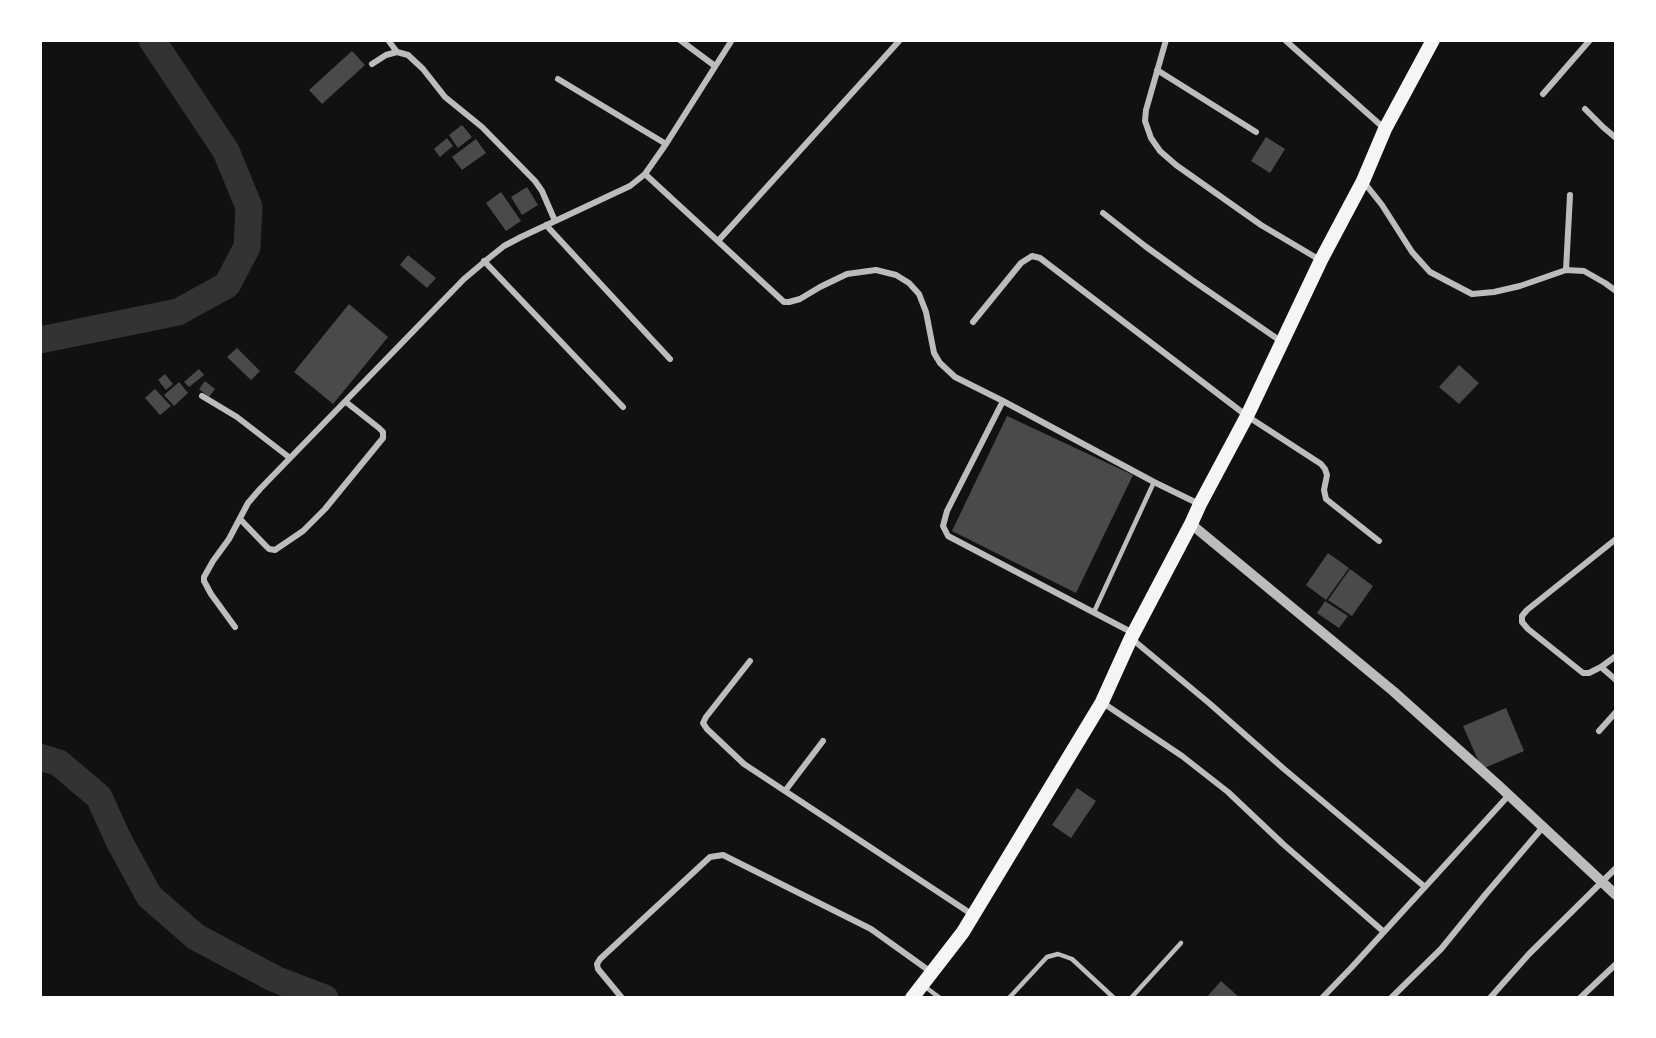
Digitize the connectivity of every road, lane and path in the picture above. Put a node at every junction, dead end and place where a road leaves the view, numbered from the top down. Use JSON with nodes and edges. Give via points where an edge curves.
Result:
{"nodes":[{"id":1,"x":388,"y":40,"type":"edge"},
{"id":2,"x":680,"y":40,"type":"edge"},
{"id":3,"x":732,"y":40,"type":"edge"},
{"id":4,"x":900,"y":40,"type":"edge"},
{"id":5,"x":1166,"y":40,"type":"edge"},
{"id":6,"x":1285,"y":40,"type":"edge"},
{"id":7,"x":1433,"y":40,"type":"edge"},
{"id":8,"x":1590,"y":40,"type":"edge"},
{"id":9,"x":397,"y":52,"type":"junction"},
{"id":10,"x":372,"y":64,"type":"dead end"},
{"id":11,"x":715,"y":66,"type":"junction"},
{"id":12,"x":1157,"y":70,"type":"junction"},
{"id":13,"x":558,"y":78,"type":"dead end"},
{"id":14,"x":1543,"y":94,"type":"dead end"},
{"id":15,"x":1585,"y":109,"type":"dead end"},
{"id":16,"x":1385,"y":129,"type":"junction"},
{"id":17,"x":1256,"y":132,"type":"dead end"},
{"id":18,"x":1616,"y":138,"type":"edge"},
{"id":19,"x":666,"y":144,"type":"junction"},
{"id":20,"x":645,"y":174,"type":"junction"},
{"id":21,"x":1363,"y":181,"type":"junction"},
{"id":22,"x":1570,"y":195,"type":"dead end"},
{"id":23,"x":1103,"y":213,"type":"dead end"},
{"id":24,"x":555,"y":220,"type":"junction"},
{"id":25,"x":546,"y":225,"type":"junction"},
{"id":26,"x":718,"y":241,"type":"junction"},
{"id":27,"x":1321,"y":260,"type":"junction"},
{"id":28,"x":484,"y":261,"type":"junction"},
{"id":29,"x":1566,"y":270,"type":"junction"},
{"id":30,"x":1616,"y":291,"type":"edge"},
{"id":31,"x":973,"y":322,"type":"dead end"},
{"id":32,"x":1282,"y":342,"type":"junction"},
{"id":33,"x":670,"y":359,"type":"dead end"},
{"id":34,"x":202,"y":396,"type":"dead end"},
{"id":35,"x":1003,"y":401,"type":"junction"},
{"id":36,"x":346,"y":402,"type":"junction"},
{"id":37,"x":623,"y":407,"type":"dead end"},
{"id":38,"x":1247,"y":416,"type":"junction"},
{"id":39,"x":290,"y":458,"type":"junction"},
{"id":40,"x":1154,"y":482,"type":"junction"},
{"id":41,"x":1200,"y":504,"type":"junction"},
{"id":42,"x":240,"y":519,"type":"junction"},
{"id":43,"x":1191,"y":524,"type":"junction"},
{"id":44,"x":1616,"y":539,"type":"edge"},
{"id":45,"x":1379,"y":541,"type":"dead end"},
{"id":46,"x":1094,"y":612,"type":"junction"},
{"id":47,"x":235,"y":627,"type":"dead end"},
{"id":48,"x":1132,"y":636,"type":"junction"},
{"id":49,"x":1616,"y":656,"type":"edge"},
{"id":50,"x":750,"y":661,"type":"dead end"},
{"id":51,"x":1601,"y":667,"type":"junction"},
{"id":52,"x":1616,"y":680,"type":"edge"},
{"id":53,"x":1102,"y":702,"type":"junction"},
{"id":54,"x":1616,"y":712,"type":"edge"},
{"id":55,"x":1599,"y":731,"type":"dead end"},
{"id":56,"x":824,"y":741,"type":"dead end"},
{"id":57,"x":785,"y":791,"type":"junction"},
{"id":58,"x":1509,"y":795,"type":"junction"},
{"id":59,"x":1543,"y":827,"type":"junction"},
{"id":60,"x":1616,"y":868,"type":"edge"},
{"id":61,"x":1602,"y":881,"type":"junction"},
{"id":62,"x":1425,"y":887,"type":"junction"},
{"id":63,"x":1616,"y":895,"type":"edge"},
{"id":64,"x":974,"y":915,"type":"junction"},
{"id":65,"x":1384,"y":932,"type":"junction"},
{"id":66,"x":1181,"y":944,"type":"dead end"},
{"id":67,"x":1616,"y":964,"type":"edge"},
{"id":68,"x":932,"y":972,"type":"junction"},
{"id":69,"x":922,"y":985,"type":"junction"},
{"id":70,"x":622,"y":998,"type":"edge"},
{"id":71,"x":912,"y":998,"type":"edge"},
{"id":72,"x":940,"y":998,"type":"edge"},
{"id":73,"x":1009,"y":998,"type":"edge"},
{"id":74,"x":1114,"y":998,"type":"edge"},
{"id":75,"x":1131,"y":998,"type":"edge"},
{"id":76,"x":1322,"y":998,"type":"edge"},
{"id":77,"x":1391,"y":998,"type":"edge"},
{"id":78,"x":1490,"y":998,"type":"edge"},
{"id":79,"x":1580,"y":998,"type":"edge"}],
"edges":[{"from":1,"to":9,"type":"street"},
{"from":2,"to":11,"type":"street"},
{"from":3,"to":11,"type":"street"},
{"from":4,"to":26,"type":"street"},
{"from":5,"to":12,"type":"street"},
{"from":6,"to":16,"type":"street"},
{"from":7,"to":16,"type":"highway"},
{"from":8,"to":14,"type":"street"},
{"from":9,"to":10,"type":"street"},
{"from":9,"to":24,"type":"street","via":[[408,55],[445,97],[482,127],[536,181]]},
{"from":11,"to":19,"type":"street"},
{"from":12,"to":17,"type":"street"},
{"from":12,"to":27,"type":"street","via":[[1145,121],[1160,151],[1261,225]]},
{"from":13,"to":19,"type":"street"},
{"from":15,"to":18,"type":"street"},
{"from":16,"to":21,"type":"highway"},
{"from":19,"to":20,"type":"street"},
{"from":20,"to":24,"type":"street","via":[[630,186]]},
{"from":20,"to":26,"type":"street"},
{"from":21,"to":27,"type":"highway"},
{"from":21,"to":29,"type":"street","via":[[1412,252],[1431,272],[1472,294],[1520,286]]},
{"from":22,"to":29,"type":"street"},
{"from":23,"to":32,"type":"street"},
{"from":24,"to":25,"type":"street"},
{"from":25,"to":28,"type":"street"},
{"from":25,"to":33,"type":"street"},
{"from":26,"to":35,"type":"street","via":[[784,302],[800,299],[847,274],[876,270],[896,275],[919,294],[940,363],[955,377]]},
{"from":27,"to":32,"type":"highway"},
{"from":28,"to":36,"type":"street"},
{"from":28,"to":37,"type":"street"},
{"from":29,"to":30,"type":"street","via":[[1584,271]]},
{"from":31,"to":38,"type":"street","via":[[1021,263],[1035,256]]},
{"from":32,"to":38,"type":"highway"},
{"from":34,"to":39,"type":"street"},
{"from":35,"to":40,"type":"street"},
{"from":35,"to":46,"type":"street","via":[[943,526],[948,536],[959,543]]},
{"from":36,"to":39,"type":"street"},
{"from":36,"to":42,"type":"street","via":[[379,428],[383,438],[325,509],[303,531],[275,550],[269,549]]},
{"from":38,"to":41,"type":"highway"},
{"from":38,"to":45,"type":"street","via":[[1321,464],[1327,475],[1324,495],[1329,503]]},
{"from":39,"to":42,"type":"street","via":[[248,503]]},
{"from":40,"to":41,"type":"street"},
{"from":40,"to":46,"type":"lane"},
{"from":41,"to":43,"type":"highway"},
{"from":42,"to":47,"type":"street","via":[[204,577],[211,594]]},
{"from":43,"to":48,"type":"highway"},
{"from":43,"to":58,"type":"street","via":[[1393,691]]},
{"from":44,"to":51,"type":"street","via":[[1522,616],[1528,629],[1583,673]]},
{"from":46,"to":48,"type":"street"},
{"from":48,"to":53,"type":"highway"},
{"from":48,"to":62,"type":"street"},
{"from":49,"to":51,"type":"street"},
{"from":50,"to":57,"type":"street","via":[[703,723],[744,764]]},
{"from":51,"to":52,"type":"street"},
{"from":53,"to":64,"type":"highway"},
{"from":53,"to":65,"type":"street","via":[[1228,792]]},
{"from":54,"to":55,"type":"street"},
{"from":56,"to":57,"type":"street"},
{"from":57,"to":64,"type":"street"},
{"from":58,"to":59,"type":"street"},
{"from":58,"to":62,"type":"street"},
{"from":59,"to":61,"type":"street"},
{"from":59,"to":77,"type":"street","via":[[1442,949]]},
{"from":60,"to":61,"type":"street"},
{"from":61,"to":63,"type":"street"},
{"from":61,"to":78,"type":"street"},
{"from":62,"to":65,"type":"street"},
{"from":64,"to":68,"type":"highway"},
{"from":65,"to":76,"type":"street"},
{"from":66,"to":75,"type":"lane"},
{"from":67,"to":79,"type":"street"},
{"from":68,"to":69,"type":"highway"},
{"from":68,"to":70,"type":"street","via":[[871,929],[723,855],[710,857],[600,958],[598,969]]},
{"from":69,"to":71,"type":"highway"},
{"from":69,"to":72,"type":"lane"},
{"from":73,"to":74,"type":"lane","via":[[1047,957],[1058,954],[1072,960]]}]}
